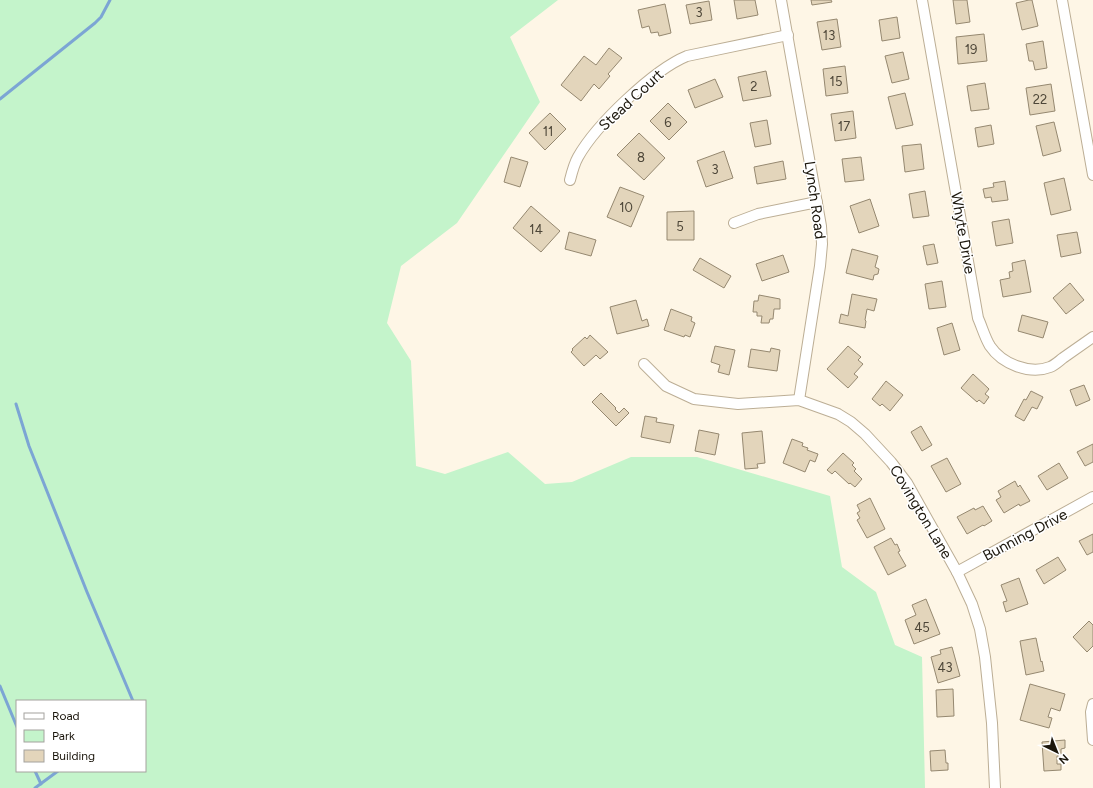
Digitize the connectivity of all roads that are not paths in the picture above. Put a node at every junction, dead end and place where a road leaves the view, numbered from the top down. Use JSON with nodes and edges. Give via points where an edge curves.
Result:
{"nodes":[{"id":1,"x":781,"y":0,"type":"edge"},
{"id":2,"x":922,"y":0,"type":"edge"},
{"id":3,"x":1062,"y":0,"type":"edge"},
{"id":4,"x":788,"y":35,"type":"junction"},
{"id":5,"x":1093,"y":175,"type":"edge"},
{"id":6,"x":570,"y":180,"type":"dead end"},
{"id":7,"x":817,"y":202,"type":"junction"},
{"id":8,"x":734,"y":223,"type":"dead end"},
{"id":9,"x":1093,"y":337,"type":"edge"},
{"id":10,"x":644,"y":364,"type":"dead end"},
{"id":11,"x":799,"y":400,"type":"junction"},
{"id":12,"x":1093,"y":497,"type":"edge"},
{"id":13,"x":957,"y":572,"type":"junction"},
{"id":14,"x":1093,"y":704,"type":"edge"},
{"id":15,"x":1093,"y":740,"type":"edge"},
{"id":16,"x":995,"y":788,"type":"edge"}],
"edges":[{"from":1,"to":4,"type":"street","name":"Lynch Road"},
{"from":2,"to":9,"type":"street","name":"Whyte Drive","via":[[978,318],[990,345],[995,353],[1007,362],[1019,367],[1041,369],[1051,367]]},
{"from":3,"to":5,"type":"street"},
{"from":4,"to":6,"type":"street","name":"Stead Court","via":[[687,56],[675,61],[641,87],[608,119],[577,158]]},
{"from":4,"to":7,"type":"street","name":"Lynch Road"},
{"from":7,"to":8,"type":"street","via":[[758,214]]},
{"from":7,"to":11,"type":"street","name":"Lynch Road","via":[[822,244]]},
{"from":10,"to":11,"type":"street","name":"Covington Lane","via":[[666,386],[694,399],[738,404]]},
{"from":11,"to":13,"type":"street","name":"Covington Lane","via":[[838,414],[866,434],[906,483]]},
{"from":12,"to":13,"type":"street","name":"Bunning Drive"},
{"from":13,"to":16,"type":"street","name":"Covington Lane","via":[[972,604],[985,657],[992,722]]},
{"from":14,"to":15,"type":"street"}]}
